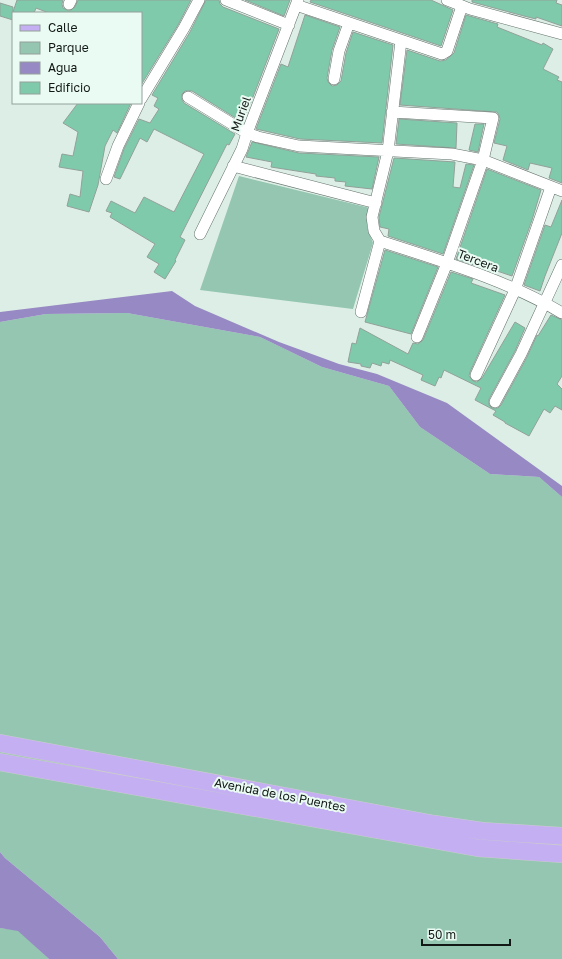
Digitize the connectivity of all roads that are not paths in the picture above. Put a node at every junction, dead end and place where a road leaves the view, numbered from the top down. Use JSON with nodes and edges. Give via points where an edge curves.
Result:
{"nodes":[{"id":1,"x":199,"y":0,"type":"edge"},
{"id":2,"x":226,"y":0,"type":"edge"},
{"id":3,"x":447,"y":0,"type":"edge"},
{"id":4,"x":297,"y":2,"type":"edge"},
{"id":5,"x":462,"y":6,"type":"junction"},
{"id":6,"x":349,"y":23,"type":"junction"},
{"id":7,"x":289,"y":25,"type":"junction"},
{"id":8,"x":562,"y":34,"type":"edge"},
{"id":9,"x":402,"y":41,"type":"junction"},
{"id":10,"x":334,"y":79,"type":"dead end"},
{"id":11,"x":142,"y":97,"type":"edge"},
{"id":12,"x":188,"y":97,"type":"dead end"},
{"id":13,"x":139,"y":104,"type":"edge"},
{"id":14,"x":392,"y":112,"type":"junction"},
{"id":15,"x":247,"y":133,"type":"junction"},
{"id":16,"x":388,"y":151,"type":"junction"},
{"id":17,"x":483,"y":160,"type":"junction"},
{"id":18,"x":233,"y":166,"type":"junction"},
{"id":19,"x":106,"y":179,"type":"dead end"},
{"id":20,"x":552,"y":187,"type":"junction"},
{"id":21,"x":562,"y":191,"type":"edge"},
{"id":22,"x":376,"y":203,"type":"junction"},
{"id":23,"x":200,"y":234,"type":"dead end"},
{"id":24,"x":380,"y":241,"type":"junction"},
{"id":25,"x":447,"y":263,"type":"junction"},
{"id":26,"x":562,"y":265,"type":"edge"},
{"id":27,"x":515,"y":290,"type":"junction"},
{"id":28,"x":545,"y":303,"type":"junction"},
{"id":29,"x":361,"y":312,"type":"dead end"},
{"id":30,"x":562,"y":313,"type":"edge"},
{"id":31,"x":417,"y":337,"type":"dead end"},
{"id":32,"x":476,"y":375,"type":"dead end"},
{"id":33,"x":495,"y":402,"type":"dead end"},
{"id":34,"x":0,"y":743,"type":"edge"},
{"id":35,"x":0,"y":762,"type":"edge"},
{"id":36,"x":562,"y":836,"type":"edge"},
{"id":37,"x":562,"y":854,"type":"edge"}],
"edges":[{"from":1,"to":11,"type":"street"},
{"from":2,"to":7,"type":"street"},
{"from":3,"to":5,"type":"street"},
{"from":4,"to":6,"type":"street"},
{"from":4,"to":7,"type":"street","name":"Muriel"},
{"from":5,"to":8,"type":"street"},
{"from":5,"to":9,"type":"street","via":[[445,53]]},
{"from":6,"to":9,"type":"street"},
{"from":6,"to":10,"type":"street","via":[[339,51]]},
{"from":7,"to":15,"type":"street","name":"Muriel"},
{"from":9,"to":14,"type":"street"},
{"from":12,"to":15,"type":"street"},
{"from":13,"to":19,"type":"street","via":[[118,146]]},
{"from":14,"to":16,"type":"street"},
{"from":14,"to":17,"type":"street","via":[[493,118]]},
{"from":15,"to":16,"type":"street","via":[[299,146]]},
{"from":15,"to":18,"type":"street","name":"Muriel"},
{"from":16,"to":17,"type":"street","via":[[452,154]]},
{"from":16,"to":22,"type":"street"},
{"from":17,"to":20,"type":"street"},
{"from":17,"to":25,"type":"street"},
{"from":18,"to":22,"type":"street"},
{"from":18,"to":23,"type":"street","name":"Muriel"},
{"from":20,"to":21,"type":"street"},
{"from":20,"to":27,"type":"street"},
{"from":22,"to":24,"type":"street","via":[[372,225]]},
{"from":24,"to":25,"type":"street","name":"Tercera"},
{"from":24,"to":29,"type":"street"},
{"from":25,"to":27,"type":"street","name":"Tercera"},
{"from":25,"to":31,"type":"street"},
{"from":26,"to":28,"type":"street"},
{"from":27,"to":28,"type":"street","name":"Tercera"},
{"from":27,"to":32,"type":"street"},
{"from":28,"to":30,"type":"street","name":"Tercera"},
{"from":28,"to":33,"type":"street","via":[[522,354]]},
{"from":34,"to":36,"type":"main road","name":"Avenida de los Puentes","via":[[482,832]]},
{"from":35,"to":37,"type":"main road","name":"Avenida de los Puentes","via":[[478,848]]}]}
